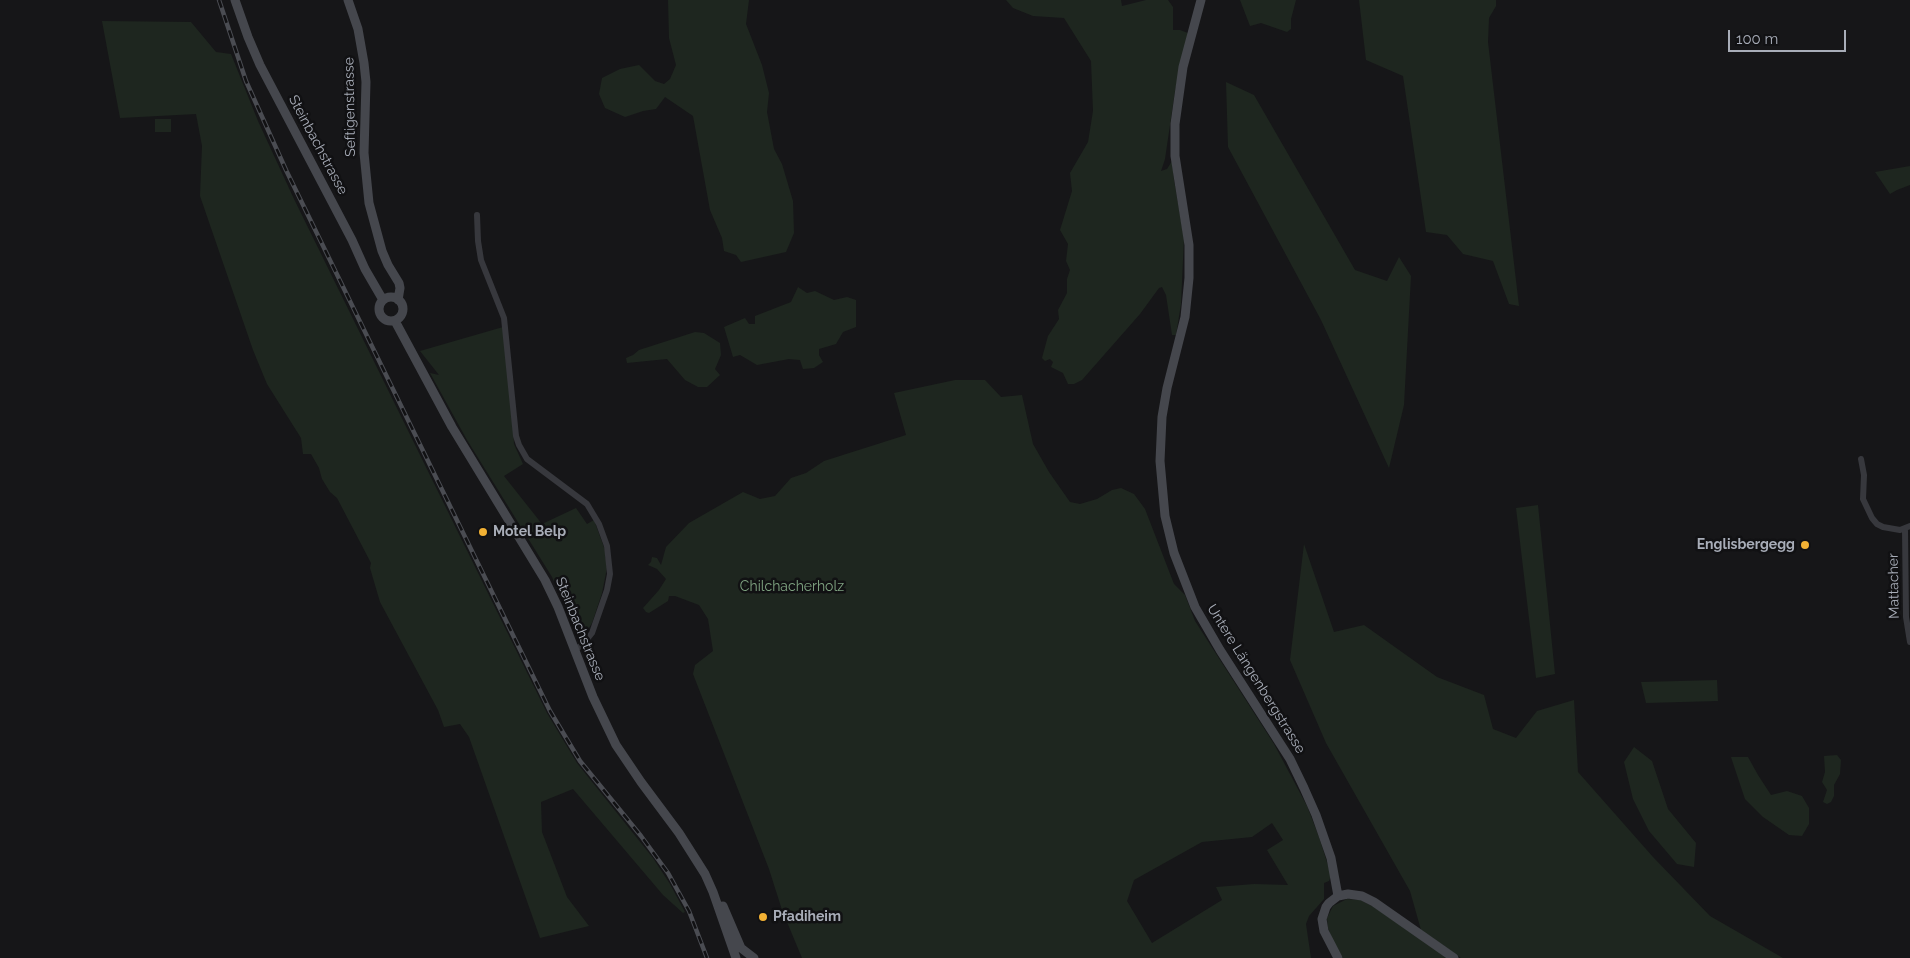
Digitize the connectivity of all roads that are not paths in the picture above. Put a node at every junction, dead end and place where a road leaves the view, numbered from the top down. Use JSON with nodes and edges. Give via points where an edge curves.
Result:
{"nodes":[{"id":1,"x":235,"y":0,"type":"edge"},
{"id":2,"x":348,"y":0,"type":"edge"},
{"id":3,"x":1200,"y":0,"type":"edge"},
{"id":4,"x":477,"y":216,"type":"dead end"},
{"id":5,"x":383,"y":300,"type":"junction"},
{"id":6,"x":398,"y":300,"type":"junction"},
{"id":7,"x":395,"y":321,"type":"junction"},
{"id":8,"x":1862,"y":459,"type":"dead end"},
{"id":9,"x":1908,"y":528,"type":"edge"},
{"id":10,"x":1908,"y":591,"type":"edge"},
{"id":11,"x":1909,"y":632,"type":"edge"},
{"id":12,"x":1910,"y":642,"type":"edge"},
{"id":13,"x":575,"y":650,"type":"junction"},
{"id":14,"x":713,"y":892,"type":"junction"},
{"id":15,"x":1338,"y":896,"type":"junction"},
{"id":16,"x":736,"y":958,"type":"edge"},
{"id":17,"x":754,"y":958,"type":"edge"},
{"id":18,"x":1338,"y":958,"type":"edge"},
{"id":19,"x":1454,"y":958,"type":"edge"}],
"edges":[{"from":1,"to":5,"type":"main road","name":"Steinbachstrasse","via":[[260,65]]},
{"from":2,"to":6,"type":"main road","name":"Seftigenstrasse","via":[[361,40],[366,82],[364,167],[369,203],[382,251],[399,283]]},
{"from":3,"to":15,"type":"main road","name":"Untere Längenbergstrasse","via":[[1183,67],[1175,124],[1175,156],[1189,245],[1189,278],[1185,317],[1162,417],[1160,461],[1165,516],[1174,553],[1199,613],[1282,746],[1304,788],[1329,850]]},
{"from":4,"to":13,"type":"street","via":[[481,260],[504,318],[519,445],[527,459],[586,504],[599,524],[607,546],[610,574],[607,590],[592,633]]},
{"from":5,"to":6,"type":"main road","via":[[390,297]]},
{"from":5,"to":7,"type":"main road","name":"Steinbachstrasse","via":[[379,314],[388,321]]},
{"from":6,"to":7,"type":"main road","via":[[402,313]]},
{"from":7,"to":13,"type":"main road","name":"Steinbachstrasse","via":[[452,427],[545,580]]},
{"from":8,"to":9,"type":"street","via":[[1863,499],[1872,518],[1883,527]]},
{"from":9,"to":10,"type":"street","name":"Mattacher"},
{"from":10,"to":11,"type":"street","name":"Mattacher","via":[[1906,617]]},
{"from":11,"to":12,"type":"street","name":"Mattacher"},
{"from":13,"to":14,"type":"main road","name":"Steinbachstrasse","via":[[616,746],[692,852]]},
{"from":14,"to":16,"type":"main road"},
{"from":14,"to":17,"type":"main road","via":[[726,911],[741,948]]},
{"from":15,"to":18,"type":"main road","via":[[1326,907],[1322,919],[1324,931]]},
{"from":15,"to":19,"type":"main road","via":[[1354,894],[1368,899]]}]}
